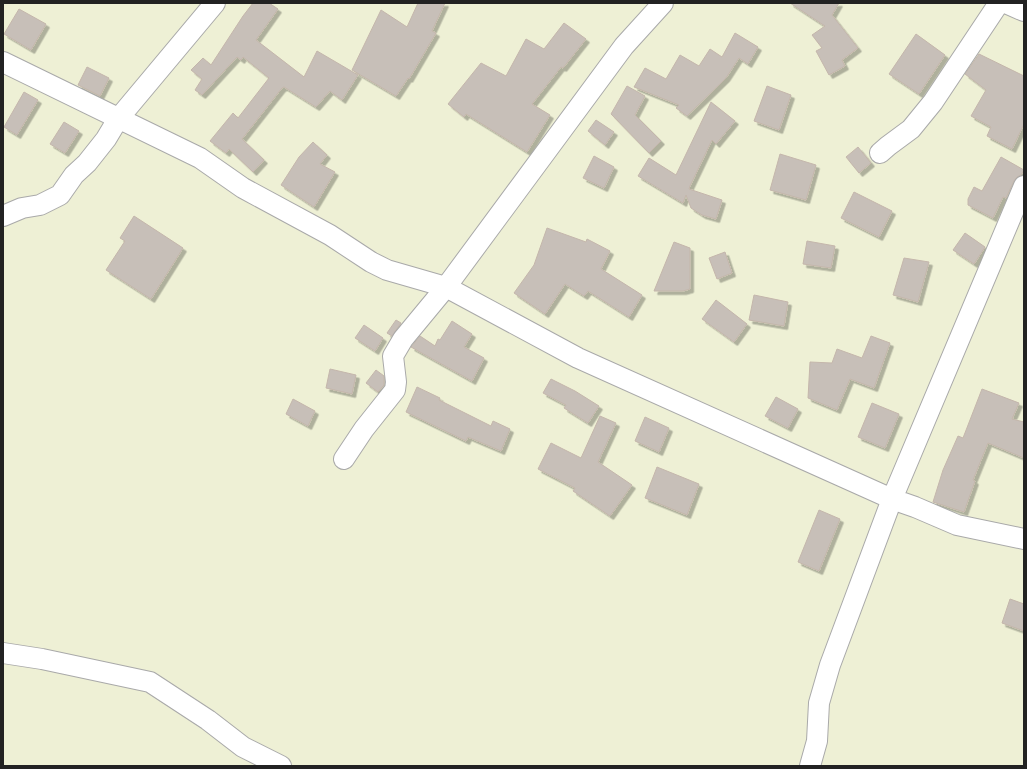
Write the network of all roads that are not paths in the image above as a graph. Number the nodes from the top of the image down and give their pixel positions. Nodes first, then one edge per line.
1 (215, 3) edge
2 (663, 3) edge
3 (999, 3) edge
4 (1008, 3) edge
5 (1024, 10) edge
6 (3, 62) edge
7 (118, 118) junction
8 (880, 153) dead end
9 (1024, 186) edge
10 (3, 216) edge
11 (446, 287) junction
12 (344, 459) dead end
13 (892, 499) junction
14 (1024, 538) edge
15 (3, 653) edge
16 (281, 766) edge
17 (810, 766) edge

1 - 7 street
2 - 11 street
3 - 8 street
4 - 5 street
6 - 7 street
7 - 10 street
7 - 11 street
9 - 13 street
11 - 12 street
11 - 13 street
13 - 14 street
13 - 17 street
15 - 16 street

